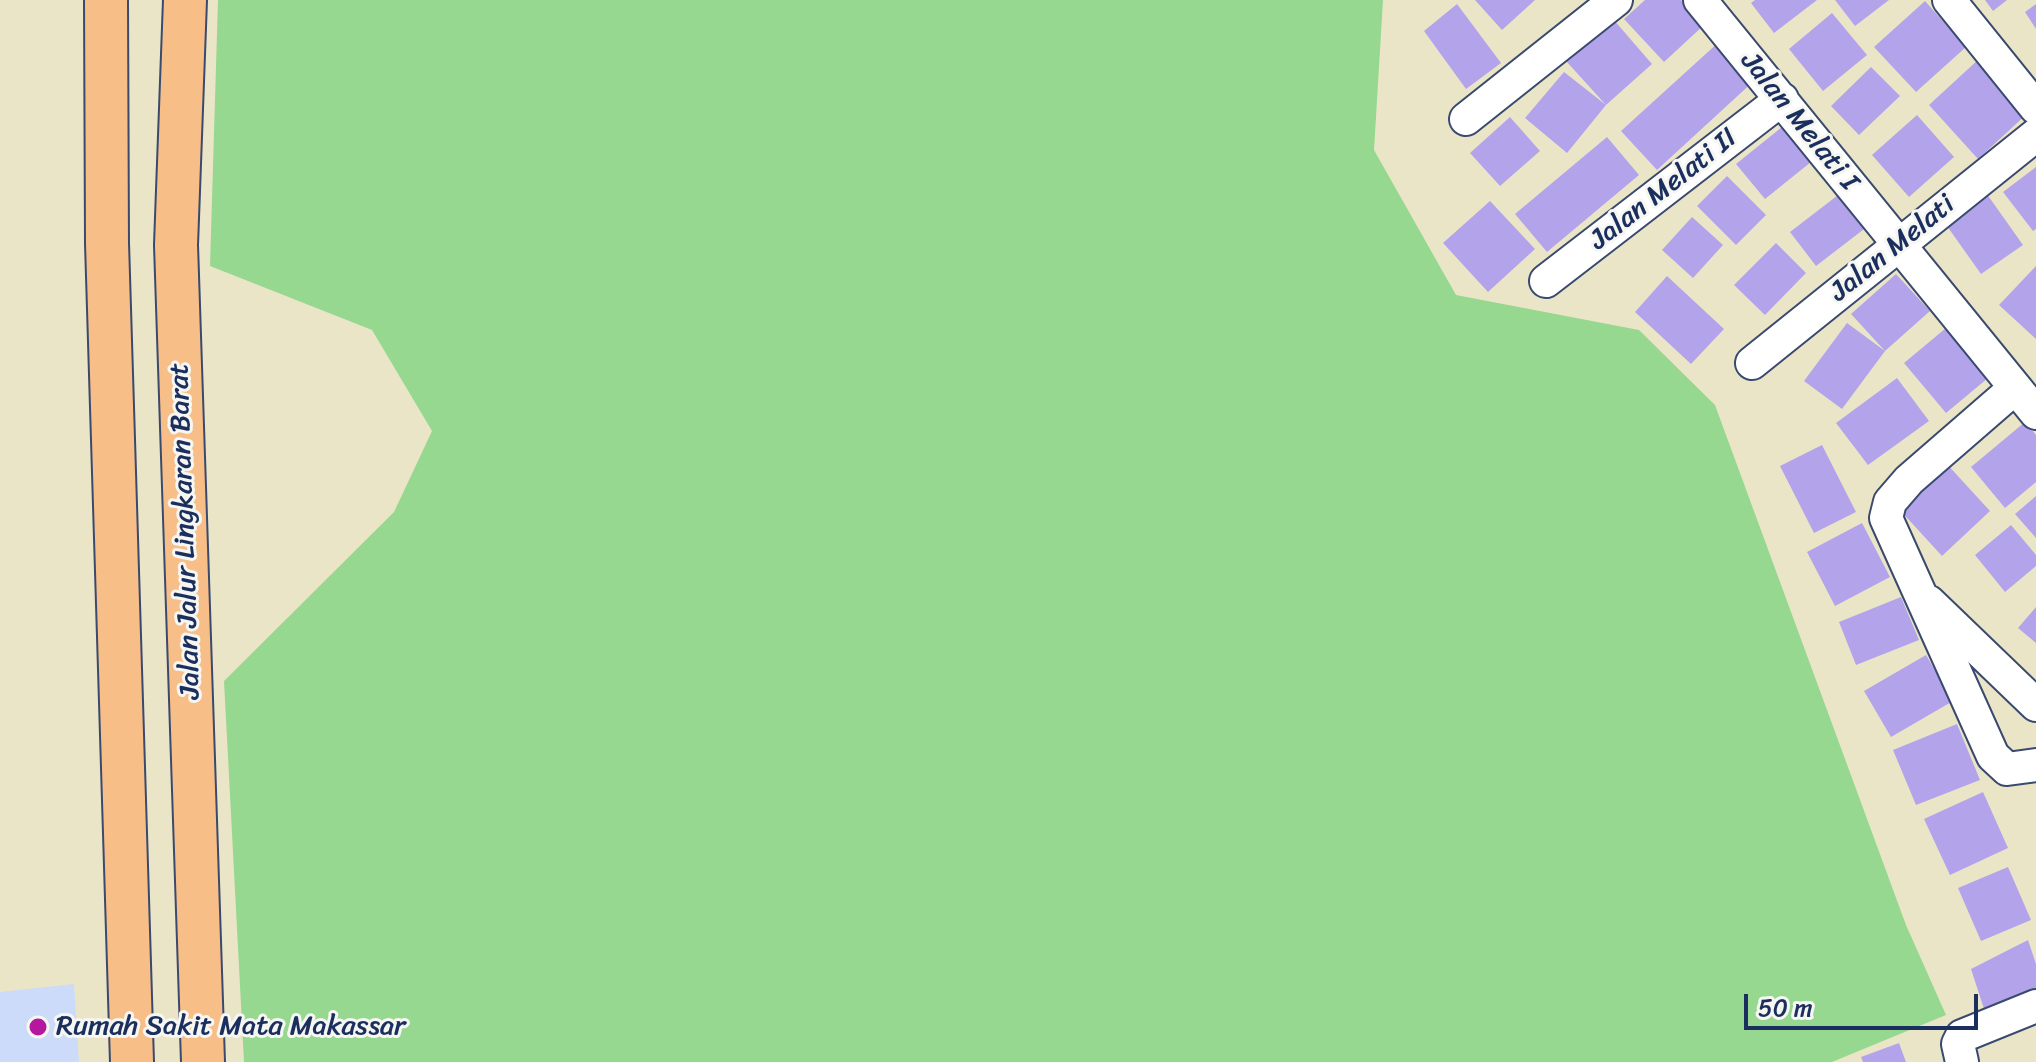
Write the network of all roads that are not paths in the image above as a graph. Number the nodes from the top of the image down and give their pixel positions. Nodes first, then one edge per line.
1 (106, 0) edge
2 (185, 0) edge
3 (1616, 0) edge
4 (1700, 0) edge
5 (1949, 0) edge
6 (1782, 99) junction
7 (2036, 108) edge
8 (1466, 119) dead end
9 (2036, 135) edge
10 (107, 243) junction
11 (176, 245) junction
12 (1897, 245) junction
13 (1546, 281) dead end
14 (1752, 363) dead end
15 (2015, 388) junction
16 (2036, 413) edge
17 (1916, 590) junction
18 (2036, 705) edge
19 (2036, 765) edge
20 (2036, 1006) edge
21 (132, 1062) edge
22 (203, 1062) edge
23 (1962, 1062) edge

1 - 10 main road
2 - 11 main road, Jalan Jalur Lingkaran Barat
3 - 8 street
4 - 6 street, Jalan Melati I
5 - 7 street
6 - 12 street, Jalan Melati I
6 - 13 street, Jalan Melati II
9 - 12 street, Jalan Melati
10 - 11 main road
10 - 21 main road
11 - 22 main road, Jalan Jalur Lingkaran Barat
12 - 14 street, Jalan Melati
12 - 15 street, Jalan Melati I
15 - 16 street, Jalan Melati I
15 - 17 street
17 - 18 street
17 - 19 street
20 - 23 street

